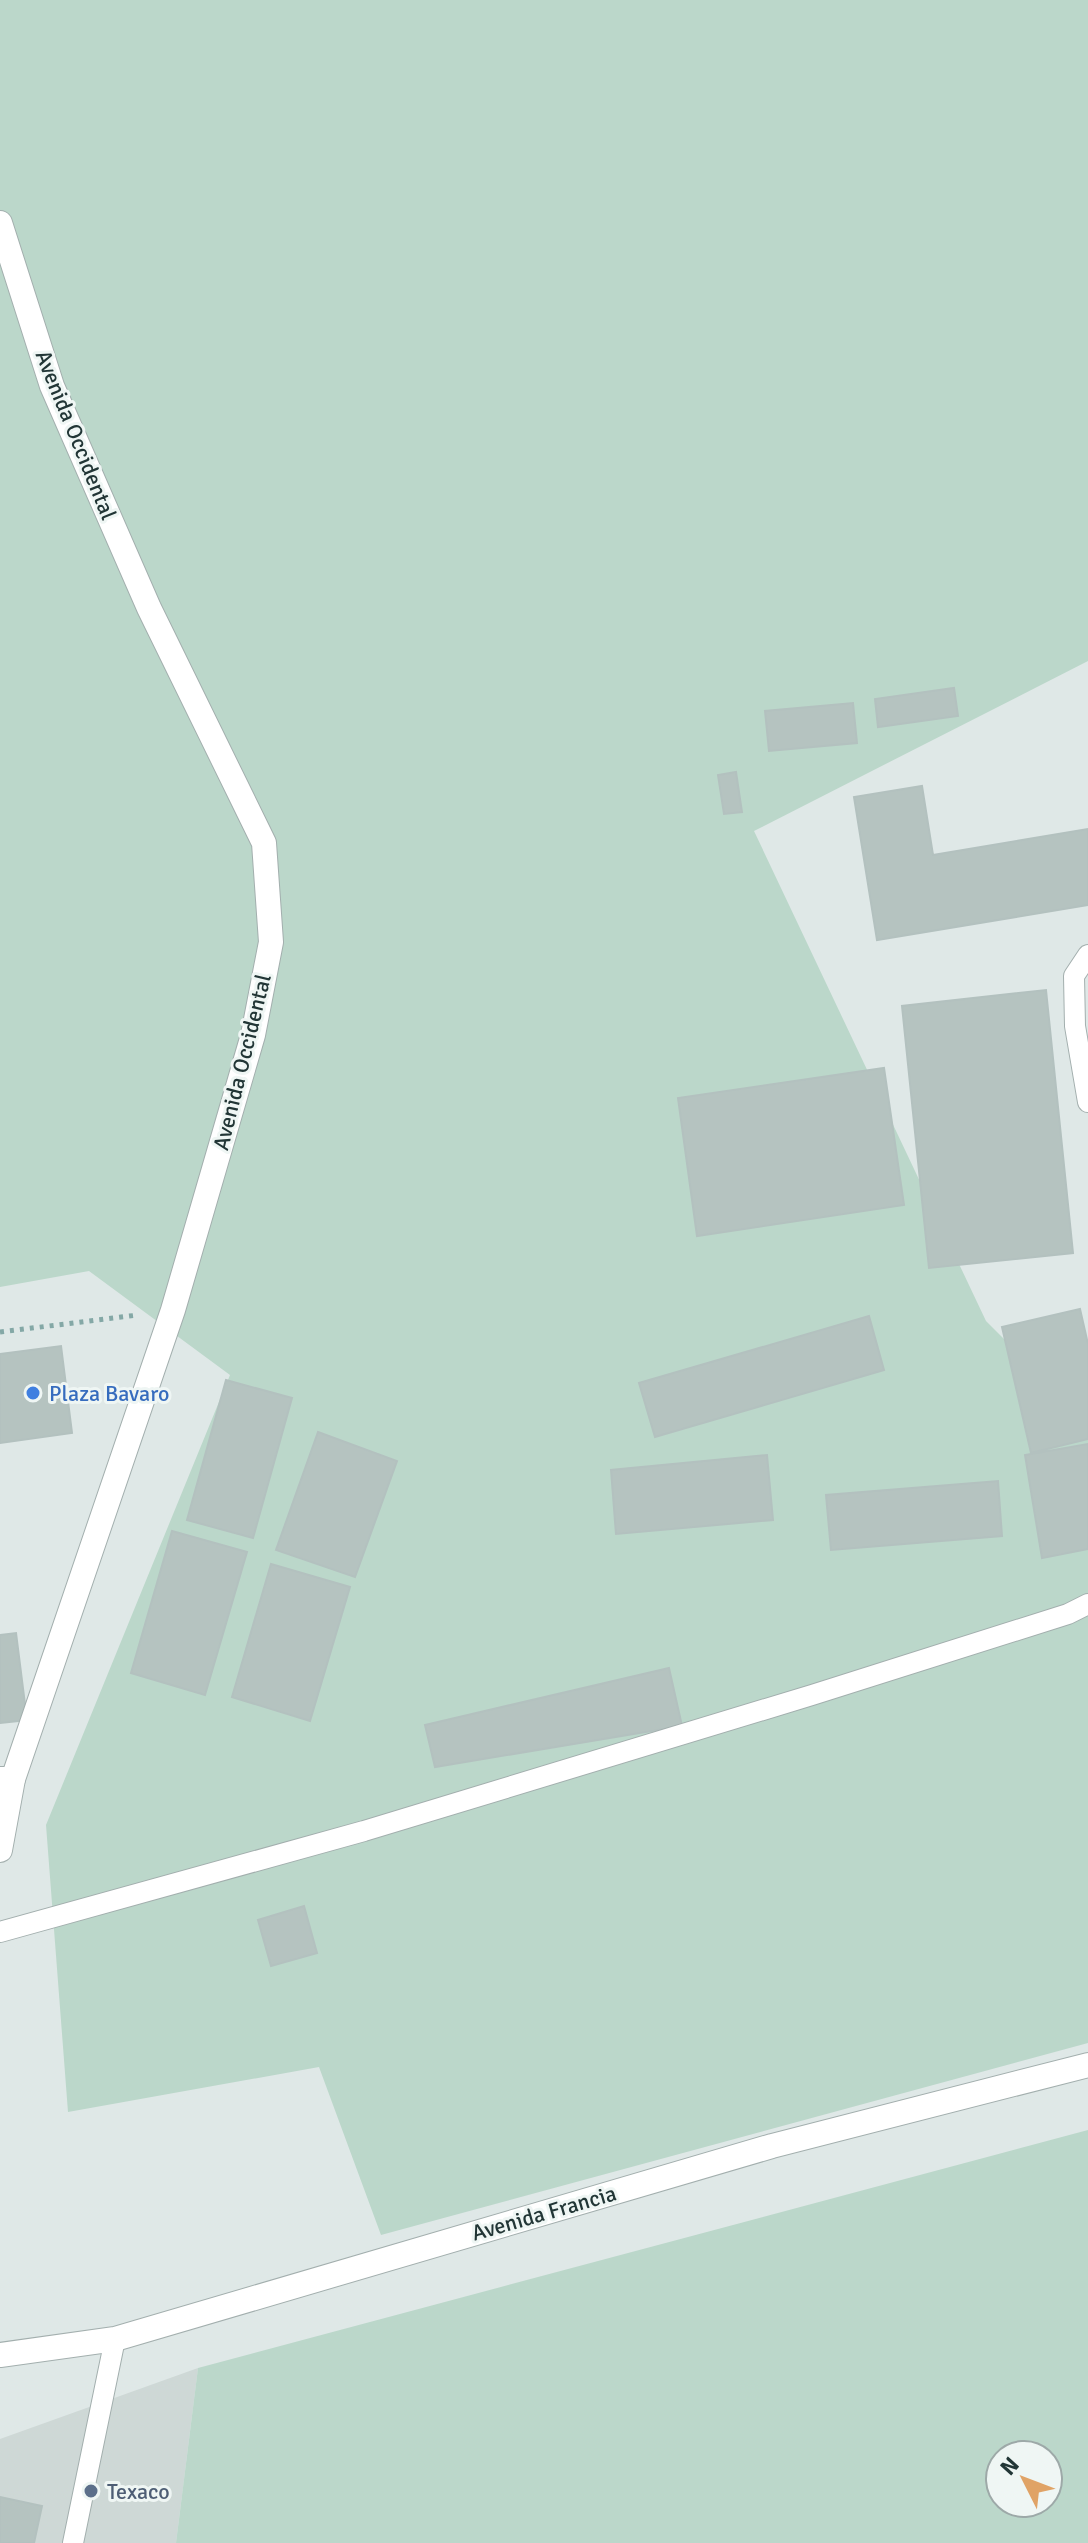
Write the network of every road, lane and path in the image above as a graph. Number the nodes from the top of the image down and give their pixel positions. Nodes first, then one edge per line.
1 (0, 223) edge
2 (1088, 955) edge
3 (1088, 1102) edge
4 (173, 1310) junction
5 (0, 1332) edge
6 (1088, 1604) edge
7 (7, 1779) edge
8 (0, 1850) edge
9 (0, 1932) edge
10 (1088, 2065) edge
11 (115, 2339) junction
12 (0, 2355) edge
13 (73, 2543) edge

1 - 4 street, Avenida Occidental
2 - 3 lane
4 - 5 path
4 - 7 street, Avenida Occidental
6 - 9 lane
7 - 8 street, Avenida Occidental
10 - 11 street, Avenida Francia
11 - 12 street, Avenida Francia
11 - 13 lane

